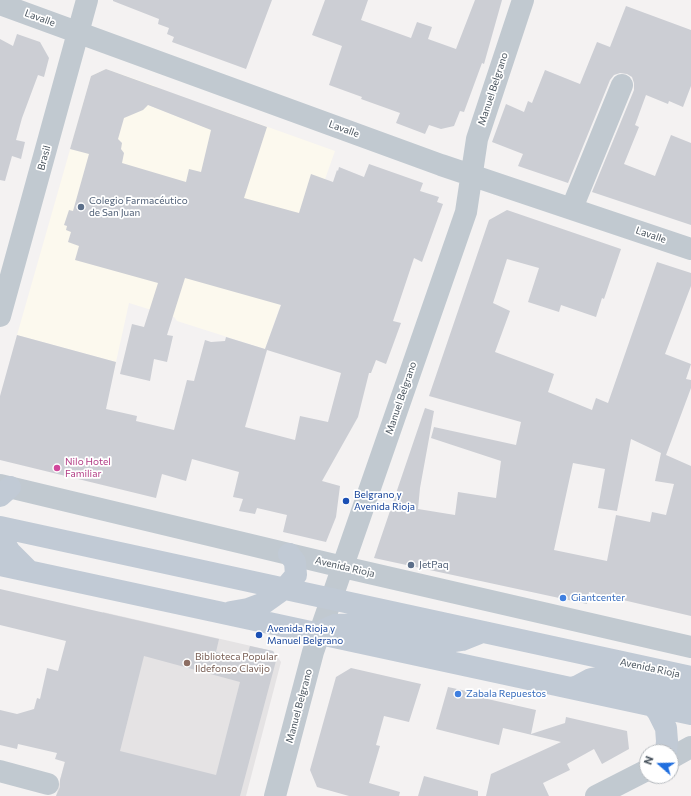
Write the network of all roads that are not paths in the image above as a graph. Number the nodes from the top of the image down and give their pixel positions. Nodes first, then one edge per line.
1 (87, 0) edge
2 (523, 0) edge
3 (0, 4) edge
4 (78, 33) junction
5 (622, 85) dead end
6 (472, 175) junction
7 (572, 208) junction
8 (691, 249) edge
9 (0, 316) edge
10 (3, 489) edge
11 (0, 527) edge
12 (0, 536) edge
13 (289, 554) junction
14 (0, 565) edge
15 (343, 566) junction
16 (28, 571) junction
17 (290, 582) junction
18 (332, 599) junction
19 (220, 612) junction
20 (482, 632) junction
21 (319, 634) junction
22 (691, 646) edge
23 (691, 677) edge
24 (572, 688) junction
25 (691, 694) edge
26 (653, 706) junction
27 (691, 714) edge
28 (667, 744) edge
29 (691, 747) edge
30 (679, 754) edge
31 (0, 771) edge
32 (639, 774) edge
33 (48, 784) dead end
34 (275, 796) edge
35 (596, 796) edge

1 - 4 street, Brasil
2 - 6 street, Manuel Belgrano
3 - 4 street, Lavalle
4 - 6 street, Lavalle
4 - 9 street, Brasil
5 - 7 street
6 - 7 street, Lavalle
6 - 15 street, Manuel Belgrano
7 - 8 street, Lavalle
10 - 13 street, Avenida Rioja
11 - 17 main road, Avenida Rioja
12 - 16 main road
13 - 15 street, Avenida Rioja
13 - 17 main road
14 - 16 main road
15 - 18 street, Manuel Belgrano
15 - 22 street, Avenida Rioja
16 - 19 main road
17 - 18 main road, Avenida Rioja
17 - 19 main road
18 - 20 main road, Avenida Rioja
18 - 21 street, Manuel Belgrano
19 - 21 main road
20 - 21 main road
20 - 23 main road, Avenida Rioja
21 - 24 main road
21 - 34 street, Manuel Belgrano
24 - 25 main road
24 - 26 main road
26 - 27 main road
26 - 28 main road
29 - 30 street
31 - 33 street
32 - 35 street

